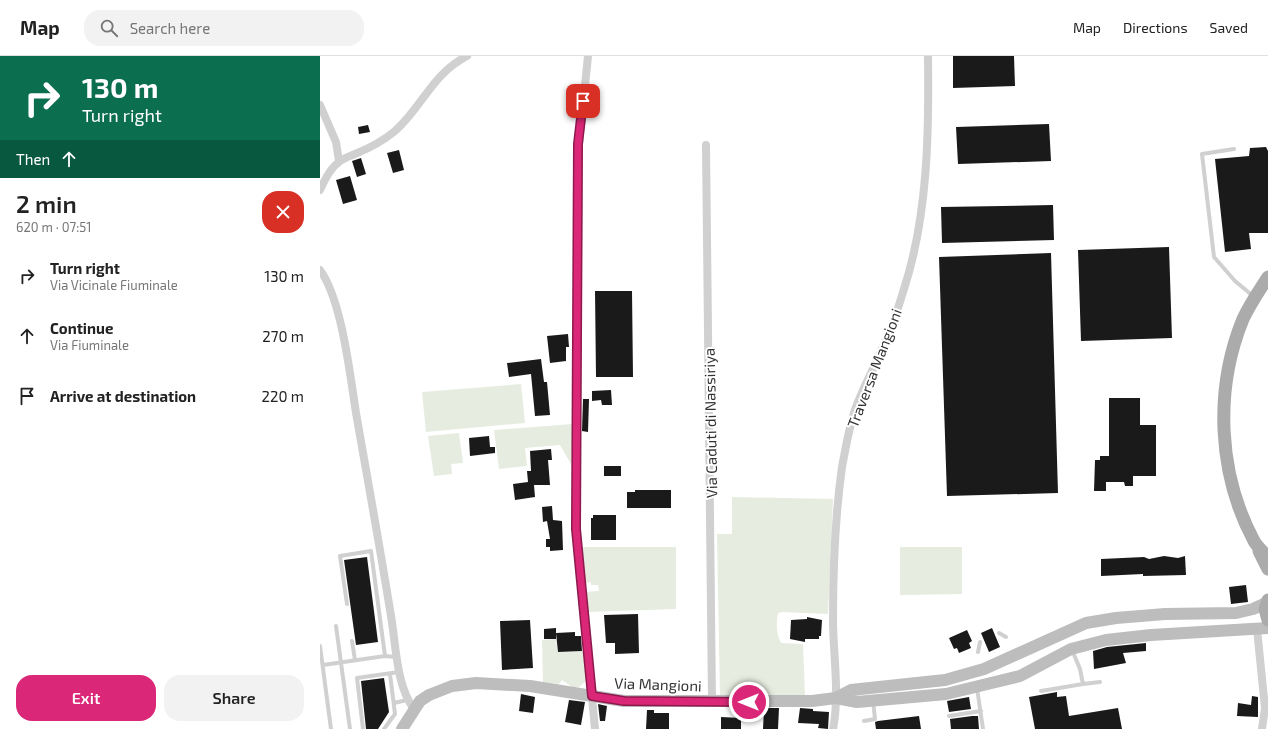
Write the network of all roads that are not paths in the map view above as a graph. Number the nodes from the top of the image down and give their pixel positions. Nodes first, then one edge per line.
1 (467, 56) edge
2 (588, 56) edge
3 (928, 56) edge
4 (320, 105) edge
5 (706, 145) dead end
6 (1234, 150) dead end
7 (339, 162) junction
8 (320, 190) edge
9 (320, 270) edge
10 (1268, 277) edge
11 (1254, 298) junction
12 (1258, 547) junction
13 (1268, 558) edge
14 (1268, 569) edge
15 (1267, 601) edge
16 (347, 604) dead end
17 (1178, 614) junction
18 (1155, 615) junction
19 (1268, 620) edge
20 (336, 626) dead end
21 (1262, 629) edge
22 (1067, 632) junction
23 (999, 633) dead end
24 (1176, 634) junction
25 (1156, 635) junction
26 (1006, 638) dead end
27 (352, 641) dead end
28 (980, 642) dead end
29 (320, 649) edge
30 (1072, 649) junction
31 (1025, 651) junction
32 (978, 652) dead end
33 (385, 656) junction
34 (398, 657) junction
35 (355, 660) junction
36 (341, 662) junction
37 (323, 665) junction
38 (985, 668) junction
39 (1035, 668) junction
40 (400, 672) junction
41 (390, 674) junction
42 (922, 682) junction
43 (1100, 682) dead end
44 (1083, 684) junction
45 (985, 685) junction
46 (874, 686) junction
47 (1041, 691) dead end
48 (592, 696) junction
49 (923, 697) junction
50 (836, 698) junction
51 (875, 701) junction
52 (712, 702) junction
53 (394, 703) junction
54 (411, 704) junction
55 (981, 711) junction
56 (949, 716) dead end
57 (864, 721) dead end
58 (331, 729) edge
59 (350, 729) edge
60 (363, 729) edge
61 (384, 729) edge
62 (402, 729) edge
63 (595, 729) edge
64 (833, 729) edge
65 (983, 729) edge
66 (1262, 729) edge

1 - 7 street
2 - 48 street
3 - 50 street, Traversa Mangioni
4 - 7 street
5 - 52 street, Via Caduti di Nassiriya
6 - 11 lane
7 - 8 street
9 - 34 street
10 - 11 main road
11 - 12 main road
12 - 13 main road
12 - 14 main road
15 - 17 street, Via Mangioni
15 - 19 main road
16 - 33 lane
17 - 18 street, Via Mangioni
17 - 24 street
18 - 22 street, Via Mangioni
18 - 25 street
20 - 36 lane
21 - 24 street, Via Mangioni
21 - 66 street
22 - 30 street
22 - 31 street, Via Mangioni
23 - 26 lane
24 - 25 street, Via Mangioni
25 - 30 street, Via Mangioni
27 - 35 lane
28 - 32 lane
29 - 37 lane
30 - 39 street, Via Mangioni
30 - 44 lane
31 - 38 street, Via Mangioni
31 - 39 street
33 - 34 lane
33 - 35 lane
34 - 40 street
35 - 36 lane
36 - 37 lane
36 - 59 lane
37 - 58 lane
38 - 42 street, Via Mangioni
38 - 45 street
39 - 45 street, Via Mangioni
40 - 41 lane
40 - 54 street
41 - 53 lane
41 - 60 lane
42 - 46 street, Via Mangioni
42 - 49 street
43 - 44 lane
44 - 47 lane
45 - 49 street, Via Mangioni
45 - 55 lane
46 - 50 street, Via Mangioni
46 - 51 street
48 - 52 street, Via Mangioni
48 - 54 street, Via Mangioni
48 - 63 street
49 - 51 street, Via Mangioni
50 - 51 street, Via Mangioni
50 - 52 street, Via Mangioni
50 - 64 street, Traversa Mangioni
51 - 57 lane
53 - 54 lane
53 - 61 lane
54 - 62 street, Via Mangioni
55 - 56 lane
55 - 65 lane

